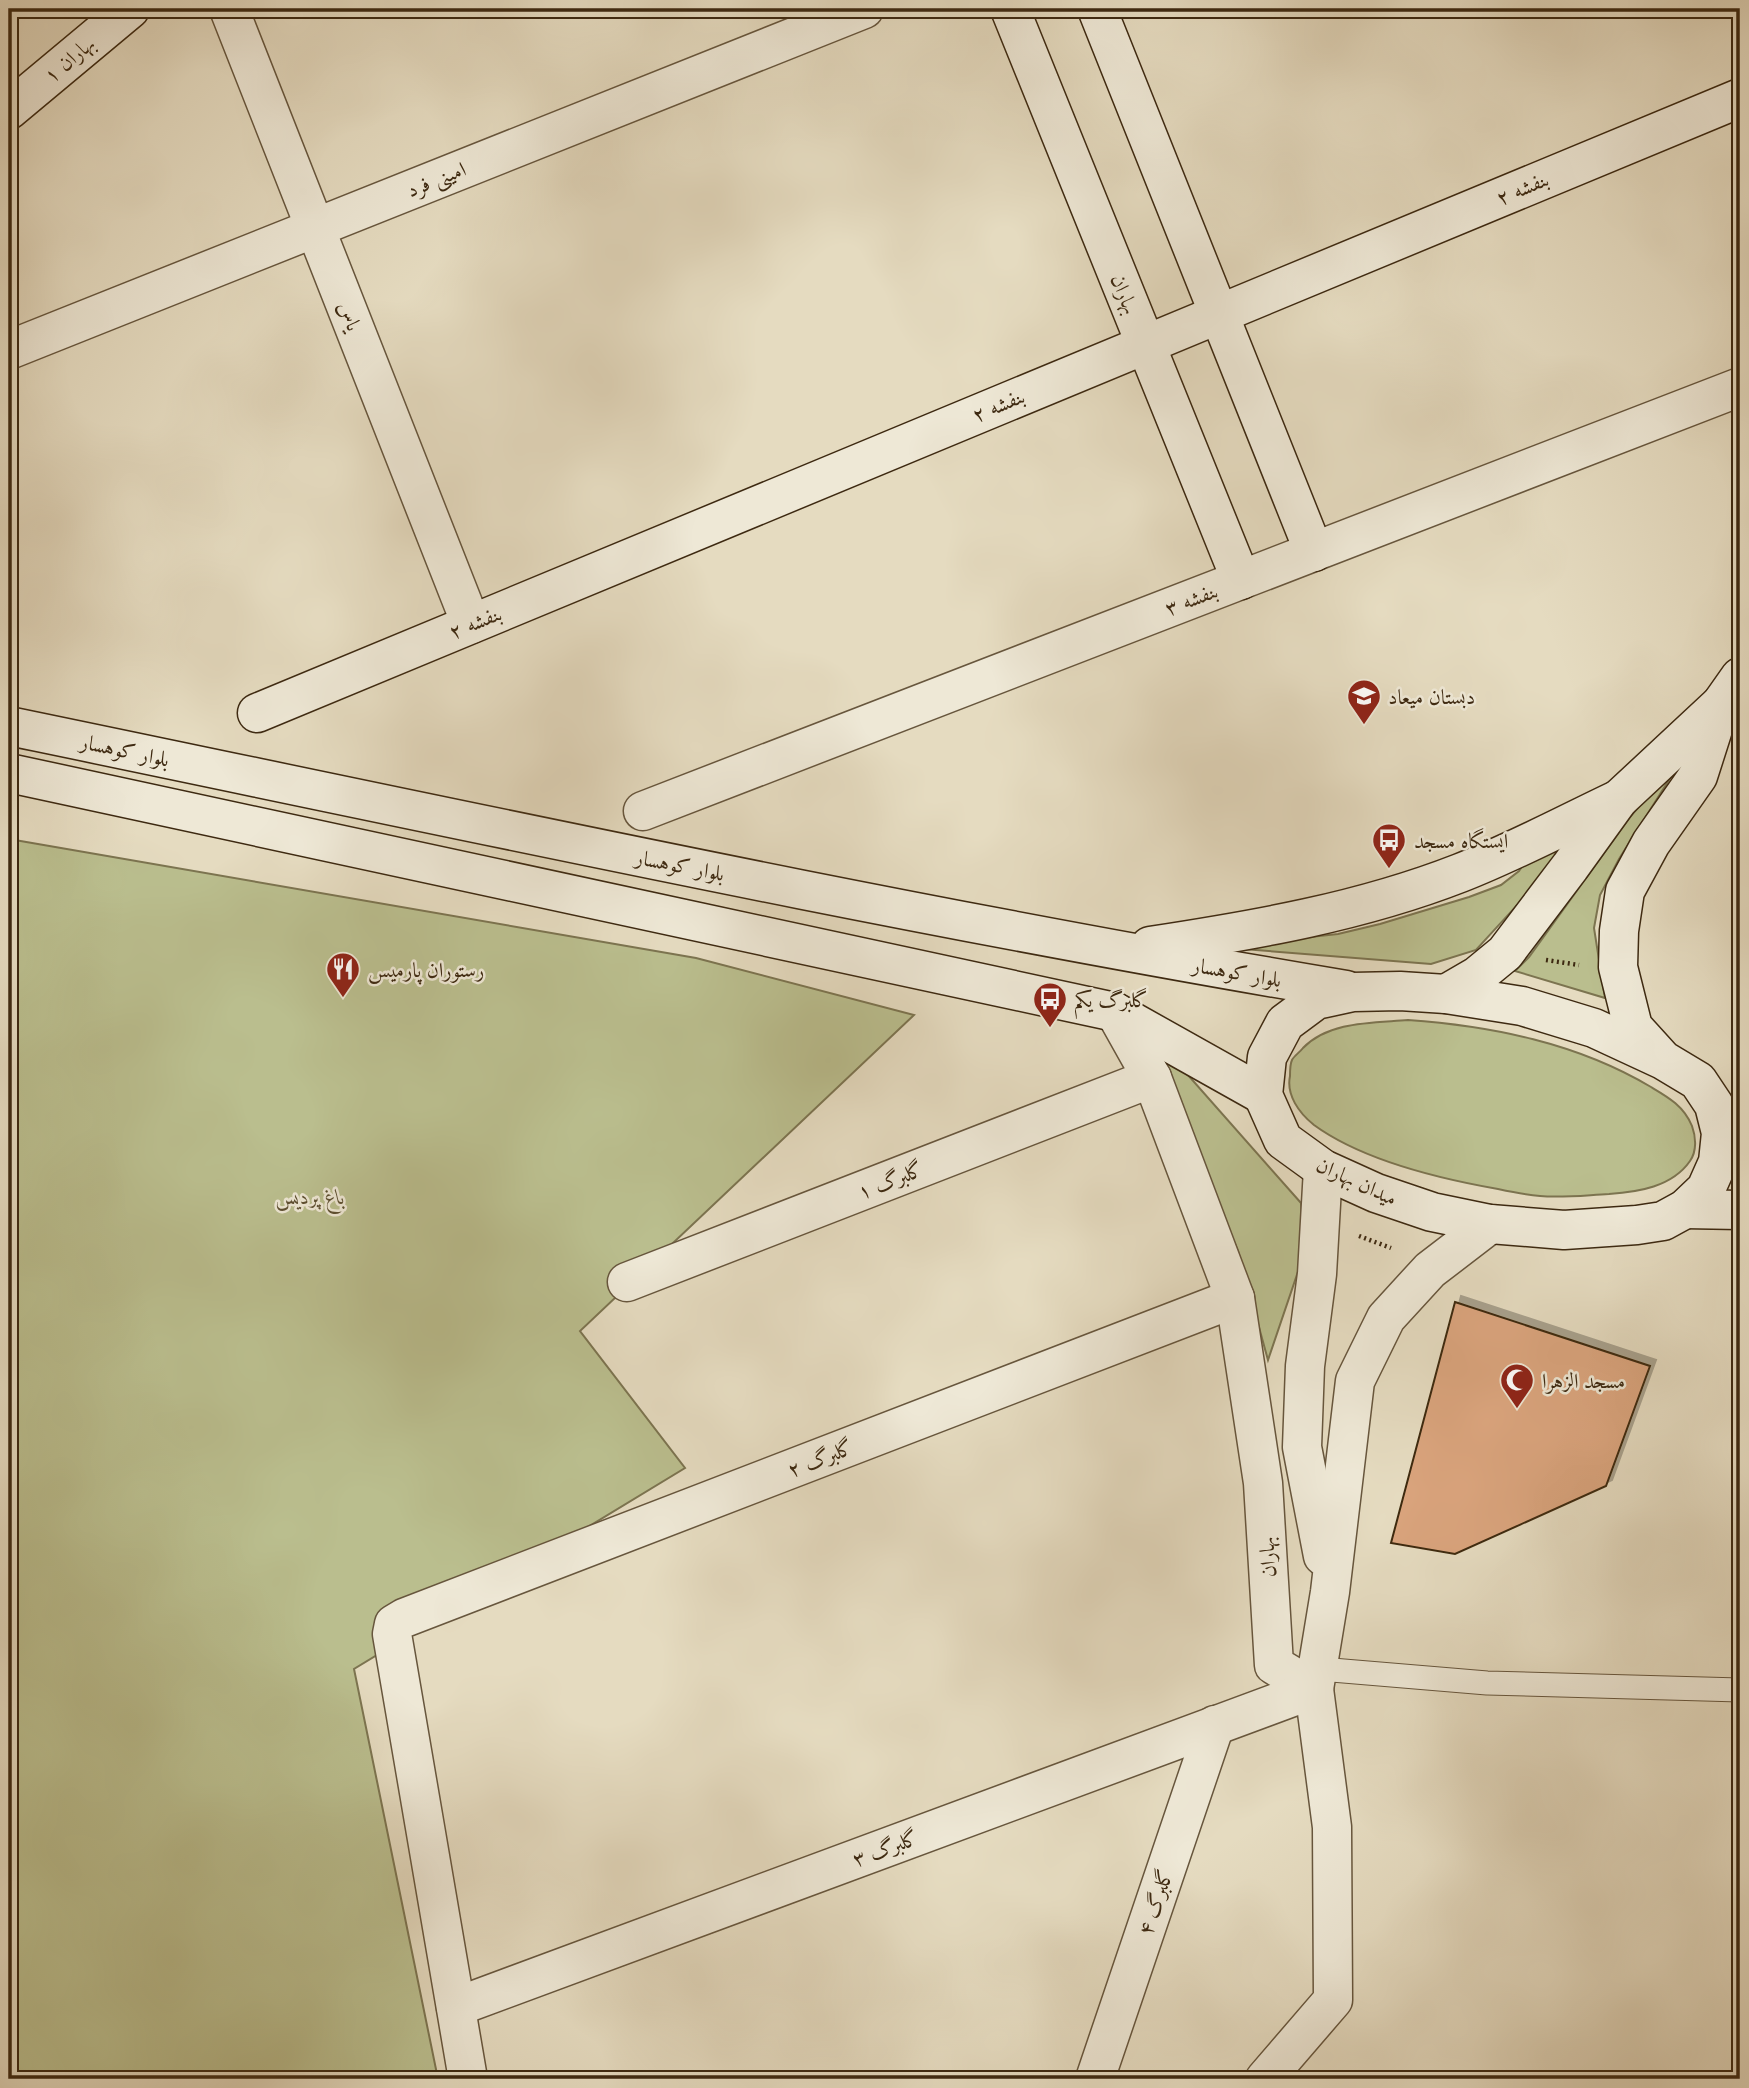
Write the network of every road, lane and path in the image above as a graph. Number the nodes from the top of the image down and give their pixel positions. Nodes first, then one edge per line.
1 (130, 9) edge
2 (229, 9) edge
3 (864, 9) edge
4 (1010, 9) edge
5 (1097, 9) edge
6 (1740, 98) edge
7 (9, 110) edge
8 (315, 227) junction
9 (1219, 314) junction
10 (1146, 345) junction
11 (9, 350) edge
12 (1740, 387) edge
13 (1314, 552) junction
14 (1241, 580) junction
15 (471, 624) junction
16 (1731, 690) edge
17 (257, 713) dead end
18 (9, 726) edge
19 (9, 773) edge
20 (1619, 799) junction
21 (643, 811) dead end
22 (1117, 952) junction
23 (1541, 959) dead end
24 (1589, 967) dead end
25 (1353, 992) junction
26 (1446, 993) junction
27 (1115, 1012) junction
28 (1663, 1060) junction
29 (1152, 1078) junction
30 (1698, 1081) junction
31 (1263, 1095) junction
32 (1740, 1096) edge
33 (1323, 1168) junction
34 (1685, 1209) junction
35 (1740, 1210) edge
36 (1490, 1224) junction
37 (1357, 1236) dead end
38 (1391, 1248) dead end
39 (627, 1282) dead end
40 (1235, 1298) junction
41 (1330, 1592) junction
42 (1274, 1665) junction
43 (1314, 1689) junction
44 (1740, 1690) edge
45 (1215, 1725) junction
46 (456, 2007) junction
47 (468, 2079) edge
48 (1095, 2079) edge
49 (1265, 2079) edge

1 - 7 street, بهاران ۱
2 - 8 street, یاس
3 - 8 street, امینی فرد
4 - 10 street, بهاران
5 - 9 street
6 - 9 street, بنفشه ۲
8 - 11 street, امینی فرد
8 - 15 street, یاس
9 - 10 street, بنفشه ۲
9 - 13 street
10 - 14 street, بهاران
10 - 15 street, بنفشه ۲
12 - 13 street, بنفشه ۳
13 - 14 street, بنفشه ۳
14 - 21 street, بنفشه ۳
15 - 17 street, بنفشه ۲
16 - 20 street
16 - 28 street
18 - 22 street, بلوار کوهسار
19 - 27 street
20 - 22 street
20 - 26 street
22 - 25 street, بلوار کوهسار
23 - 24 path
25 - 26 street, میدان بهاران
25 - 31 street, میدان بهاران
26 - 28 street, میدان بهاران
27 - 29 street, بهاران
27 - 31 street
28 - 30 street, میدان بهاران
29 - 39 street, گلبرگ ۱
29 - 40 street, بهاران
30 - 32 street
30 - 34 street, میدان بهاران
31 - 33 street, میدان بهاران
33 - 36 street, میدان بهاران
33 - 41 street
34 - 35 street
34 - 36 street, میدان بهاران
36 - 41 street
37 - 38 path
40 - 42 street, بهاران
40 - 46 street, گلبرگ ۲
41 - 43 street
42 - 43 street
42 - 44 lane
43 - 45 street, گلبرگ ۳
43 - 49 street
45 - 46 street, گلبرگ ۳
45 - 48 street, گلبرگ ۴
46 - 47 street

